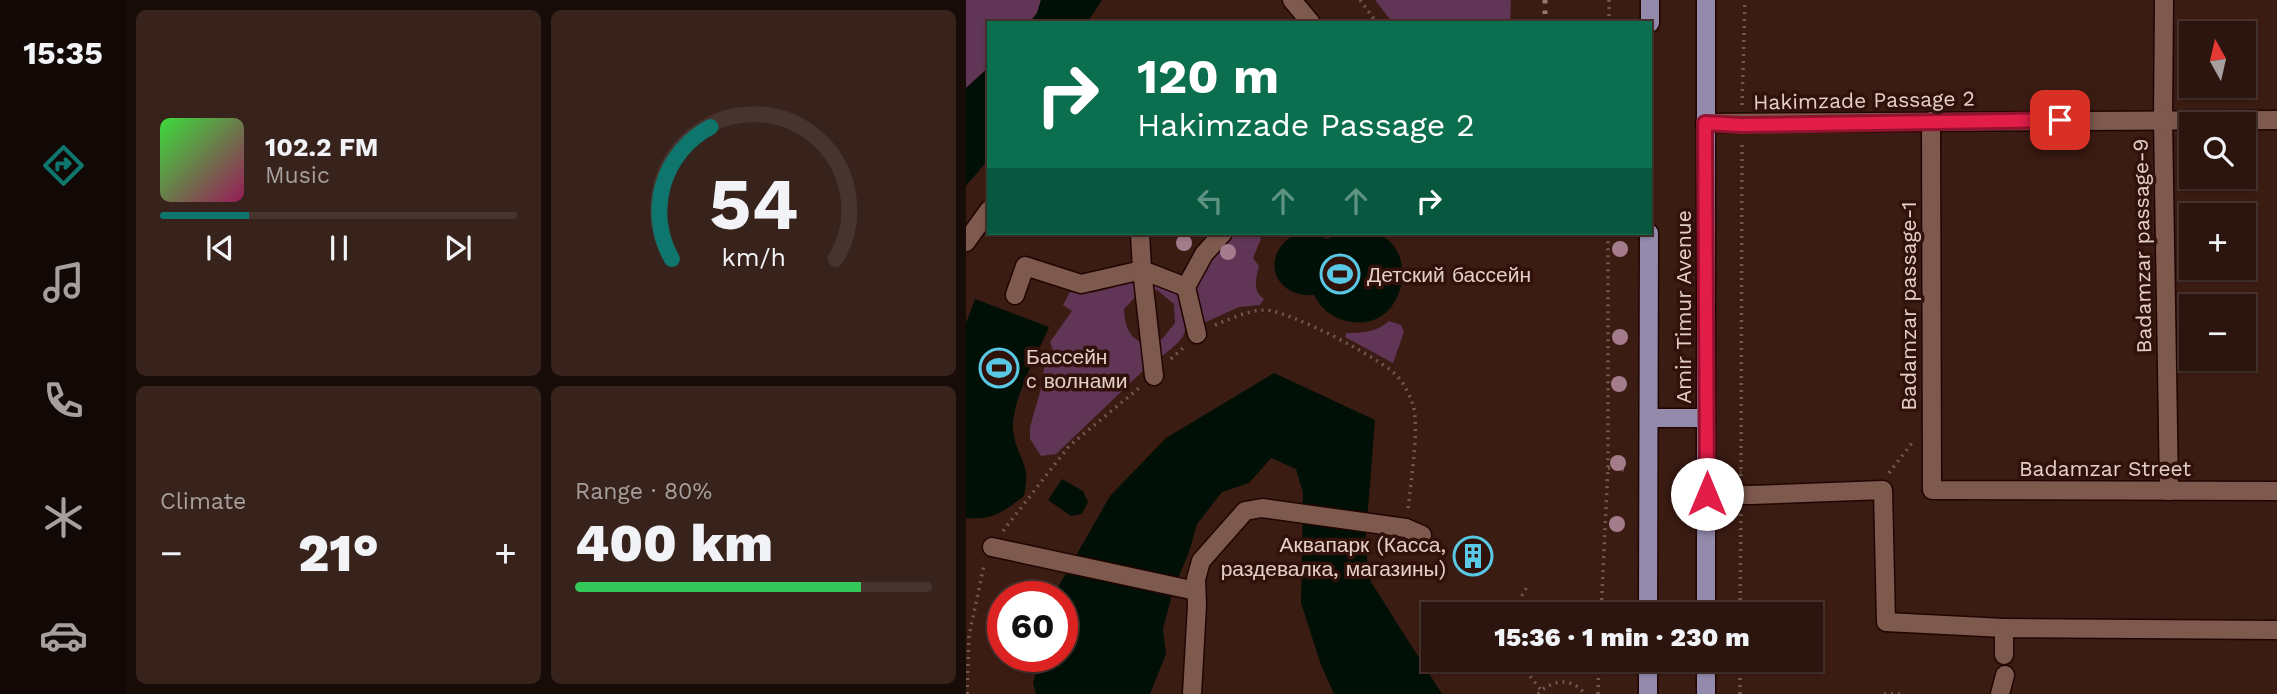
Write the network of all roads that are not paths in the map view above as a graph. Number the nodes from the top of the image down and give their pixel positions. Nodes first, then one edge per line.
1 (1292, 0) edge
2 (1650, 0) edge
3 (1706, 0) edge
4 (2164, 0) edge
5 (1309, 21) edge
6 (1650, 21) edge
7 (2163, 120) junction
8 (2277, 120) edge
9 (1931, 121) junction
10 (1705, 123) junction
11 (987, 213) edge
12 (1140, 235) edge
13 (1221, 235) edge
14 (1649, 235) edge
15 (966, 242) edge
16 (1142, 270) junction
17 (1186, 287) junction
18 (1015, 295) dead end
19 (1197, 334) road end
20 (1154, 376) road end
21 (1649, 418) junction
22 (1706, 418) junction
23 (1933, 491) joint
24 (2169, 491) junction
25 (2277, 491) edge
26 (1707, 494) junction
27 (1414, 532) road end
28 (992, 547) road end
29 (1196, 591) junction
30 (1648, 602) edge
31 (1706, 602) edge
32 (2004, 628) junction
33 (2277, 630) edge
34 (2004, 655) dead end
35 (1648, 672) edge
36 (1706, 672) edge
37 (2005, 675) dead end
38 (1192, 694) edge
39 (1648, 694) edge
40 (1706, 694) edge
41 (2000, 694) edge

1 - 5 street
2 - 6 main road
3 - 10 main road, Amir Timur Avenue
4 - 7 street, Badamzar passage-9
7 - 8 street, Hakimzade Passage 2
7 - 9 street, Hakimzade Passage 2
7 - 24 street, Badamzar passage-9
9 - 10 street, Hakimzade Passage 2
9 - 23 street, Badamzar passage-1
10 - 22 main road, Amir Timur Avenue
11 - 15 street
12 - 16 street
13 - 17 street
14 - 21 main road, Amir Timur Avenue
16 - 17 street
16 - 18 street
16 - 20 street
17 - 19 street
21 - 22 main road
21 - 30 main road, Amir Timur Avenue
22 - 26 main road, Amir Timur Avenue
23 - 24 street, Badamzar Street
24 - 25 street, Badamzar Street
26 - 31 main road, Amir Timur Avenue
26 - 32 street
27 - 29 street
28 - 29 street
29 - 38 street
32 - 33 street
32 - 34 street
35 - 39 main road
36 - 40 main road
37 - 41 street

